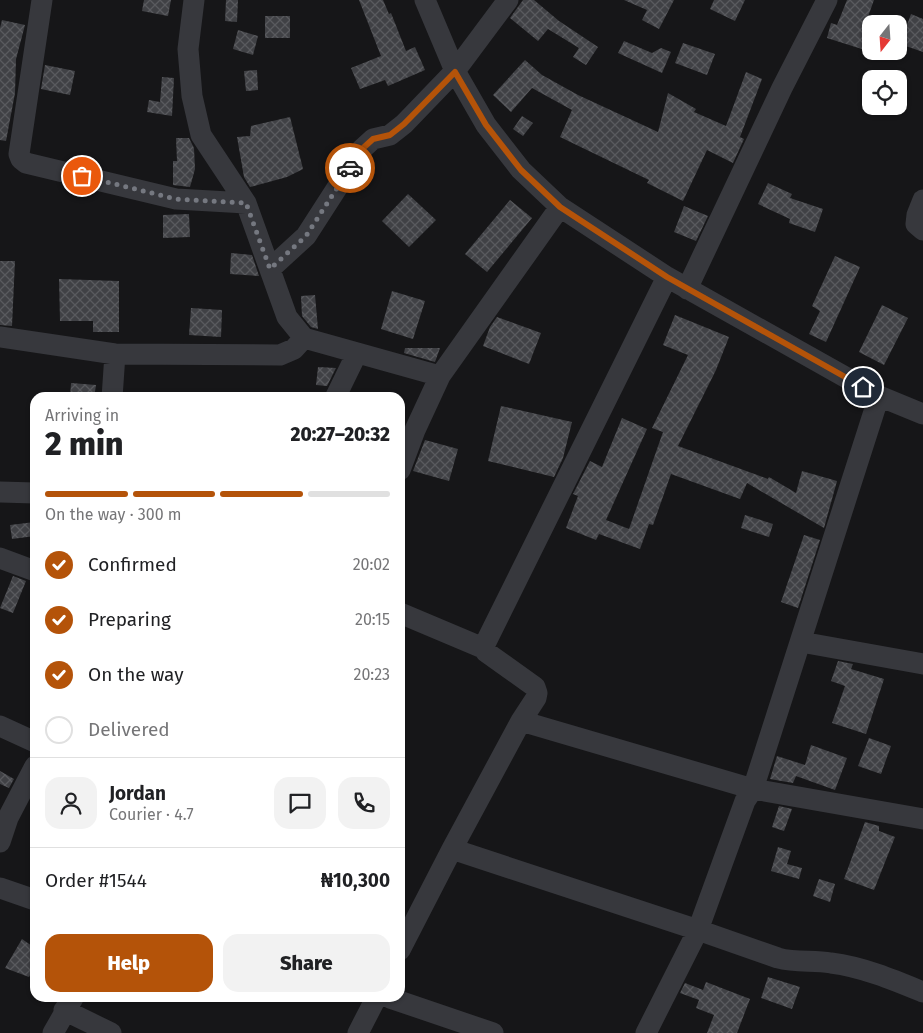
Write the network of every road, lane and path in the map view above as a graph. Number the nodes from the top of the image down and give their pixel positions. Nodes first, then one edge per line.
1 (42, 0) edge
2 (194, 0) edge
3 (425, 0) edge
4 (508, 0) edge
5 (827, 0) edge
6 (455, 72) junction
7 (923, 200) edge
8 (246, 203) junction
9 (560, 207) junction
10 (923, 230) edge
11 (270, 269) junction
12 (667, 277) junction
13 (687, 289) junction
14 (0, 337) edge
15 (304, 338) junction
16 (357, 353) junction
17 (115, 354) junction
18 (440, 376) junction
19 (112, 392) edge
20 (338, 392) edge
21 (879, 396) junction
22 (923, 414) edge
23 (405, 457) edge
24 (0, 492) edge
25 (30, 493) edge
26 (0, 558) edge
27 (30, 569) edge
28 (405, 615) edge
29 (801, 642) junction
30 (483, 648) junction
31 (923, 664) edge
32 (522, 722) junction
33 (0, 726) edge
34 (30, 740) edge
35 (30, 776) edge
36 (753, 789) junction
37 (923, 819) edge
38 (0, 842) edge
39 (452, 849) junction
40 (0, 888) edge
41 (30, 898) edge
42 (698, 930) junction
43 (405, 940) edge
44 (923, 992) edge
45 (374, 1002) edge
46 (402, 1002) edge
47 (69, 1004) edge
48 (53, 1033) edge
49 (111, 1033) edge
50 (358, 1033) edge
51 (493, 1033) edge
52 (646, 1033) edge

1 - 8 street
2 - 8 street
3 - 6 street
4 - 6 street
5 - 13 street
6 - 9 street
6 - 11 street
7 - 10 street
8 - 11 street
9 - 12 street
9 - 18 street
11 - 15 street
12 - 13 street
12 - 30 street
13 - 21 street
14 - 17 street
15 - 16 street
15 - 17 street
16 - 18 street
16 - 20 street
17 - 19 street
18 - 23 street
21 - 22 street
21 - 29 street
24 - 25 street
26 - 27 street
28 - 30 street
29 - 31 street
29 - 36 street
30 - 32 street
32 - 36 street
32 - 39 street
33 - 34 street
35 - 38 street
36 - 37 street
36 - 42 street
39 - 42 street
39 - 43 street
40 - 41 street
42 - 44 street
42 - 52 street
45 - 50 street
46 - 51 street
47 - 48 street
47 - 49 street

